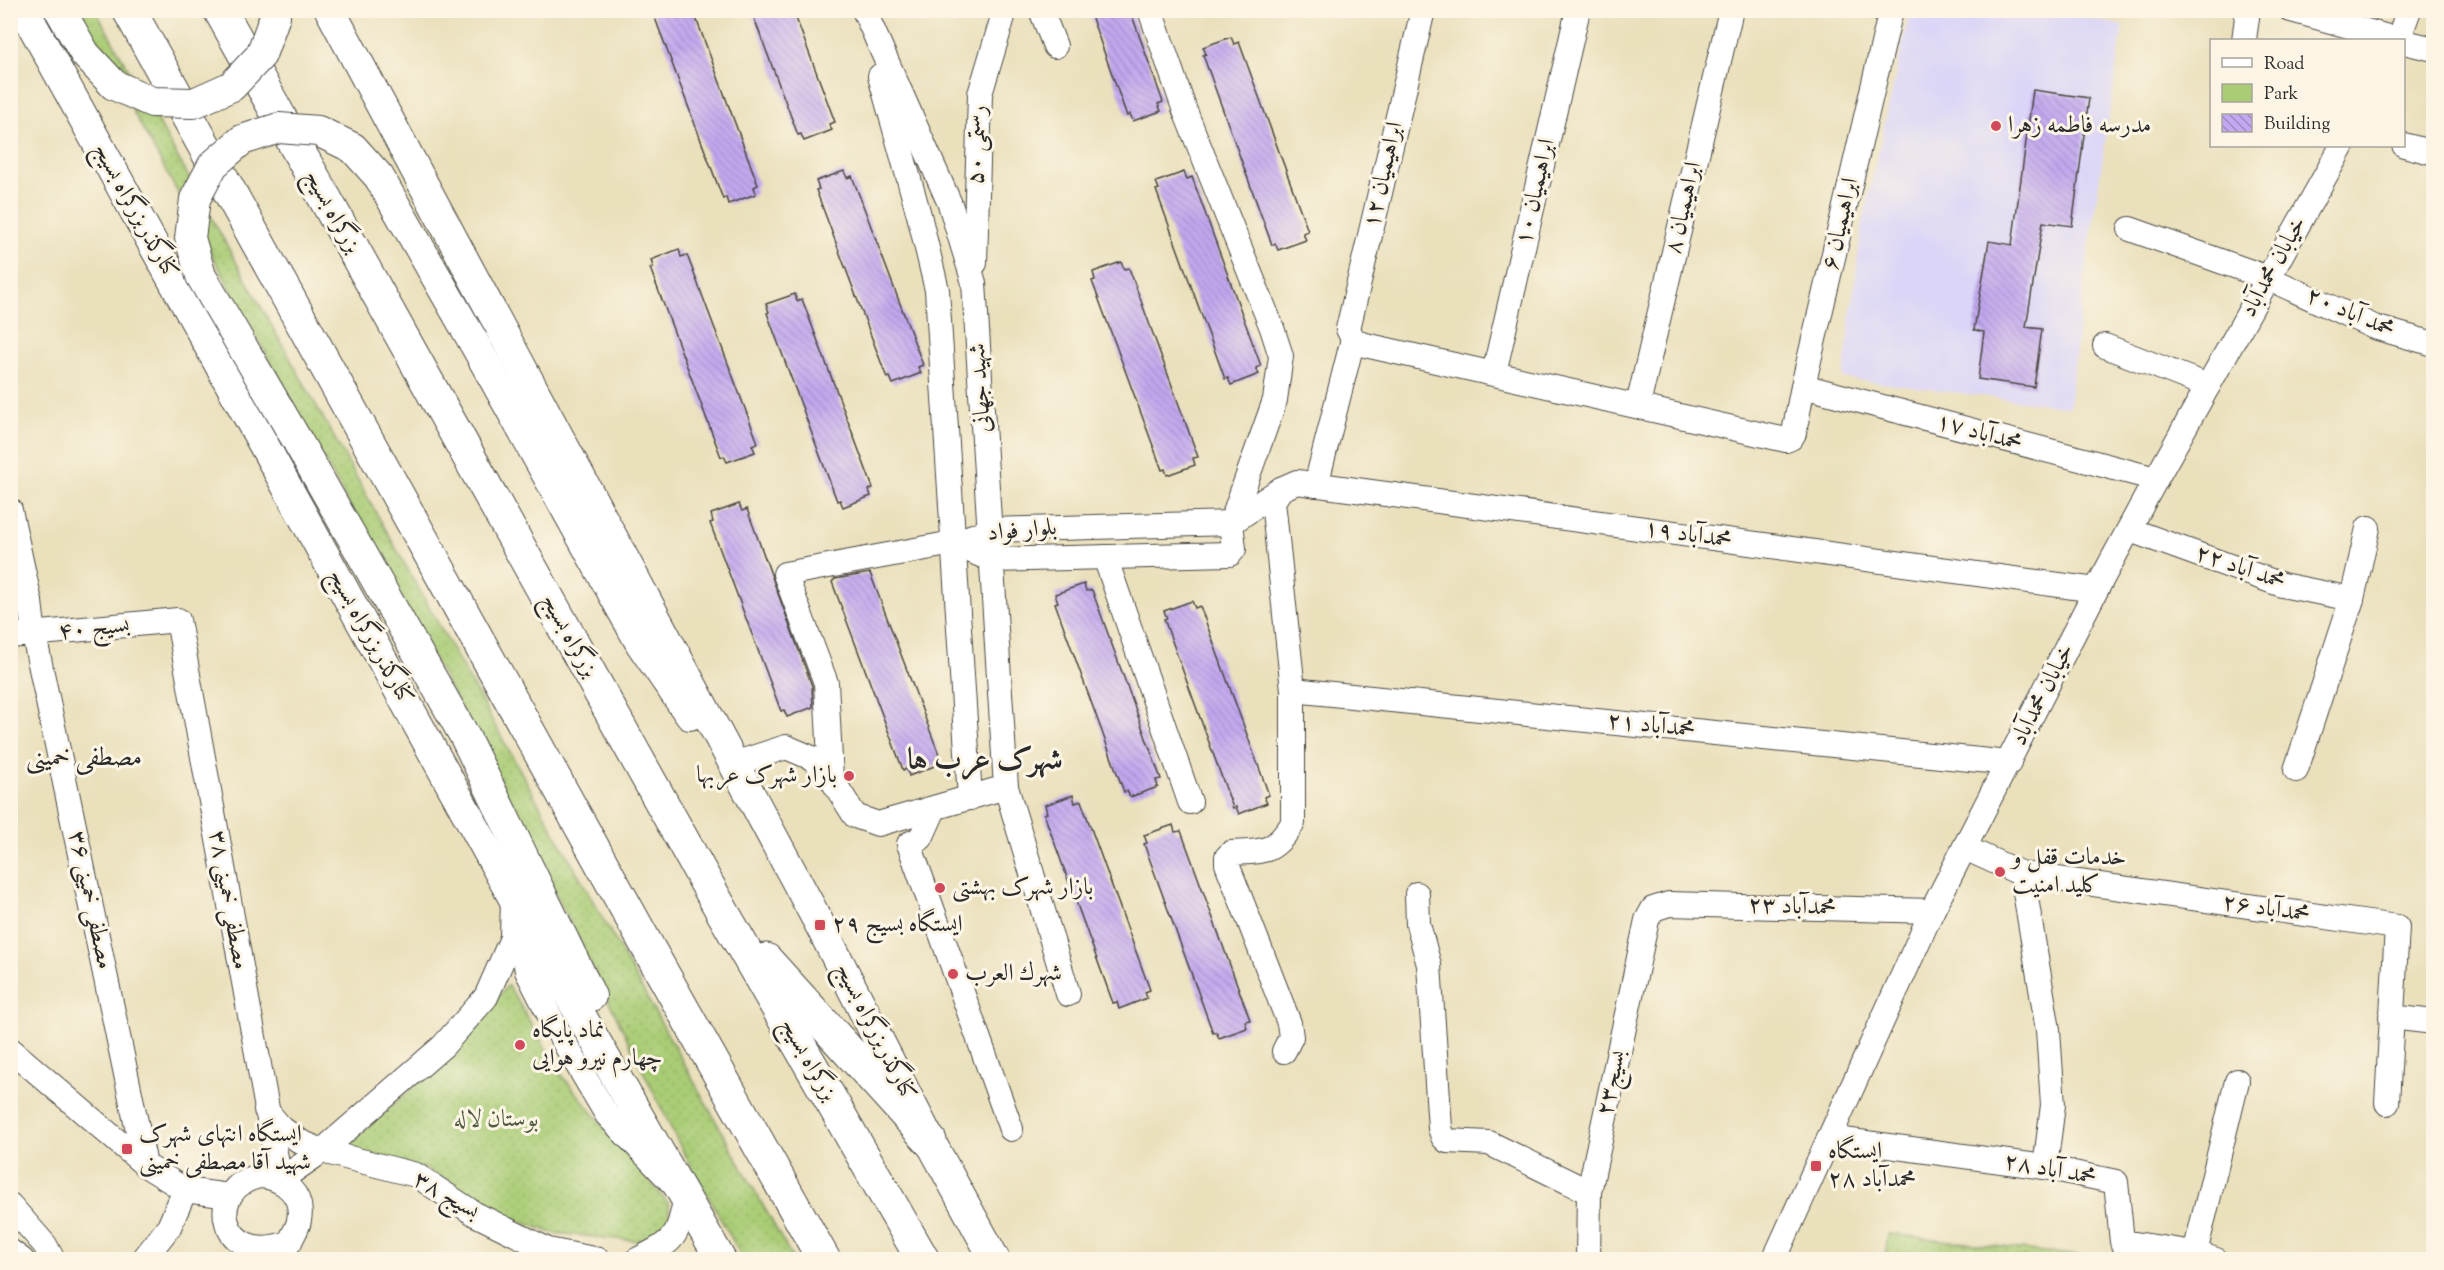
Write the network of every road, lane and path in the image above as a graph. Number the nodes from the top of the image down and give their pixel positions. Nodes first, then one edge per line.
1 (24, 10) edge
2 (60, 10) edge
3 (129, 10) edge
4 (220, 10) edge
5 (274, 10) edge
6 (330, 10) edge
7 (862, 10) edge
8 (1005, 10) edge
9 (1041, 10) edge
10 (1150, 10) edge
11 (1423, 10) edge
12 (1578, 10) edge
13 (1731, 10) edge
14 (1891, 10) edge
15 (2248, 10) edge
16 (2291, 10) edge
17 (2409, 10) edge
18 (2244, 39) edge
19 (2393, 39) edge
20 (2401, 39) edge
21 (2405, 42) edge
22 (1055, 46) dead end
23 (2433, 49) edge
24 (2405, 146) edge
25 (2341, 147) edge
26 (2433, 153) edge
27 (2130, 228) dead end
28 (2268, 278) junction
29 (974, 284) junction
30 (1353, 339) junction
31 (2433, 344) edge
32 (2105, 346) dead end
33 (1494, 373) junction
34 (1803, 386) junction
35 (2208, 386) junction
36 (1638, 405) junction
37 (2156, 479) junction
38 (1316, 485) junction
39 (1281, 489) junction
40 (10, 510) edge
41 (1231, 523) junction
42 (2368, 528) dead end
43 (990, 530) junction
44 (2130, 530) junction
45 (953, 543) junction
46 (1106, 557) junction
47 (992, 560) junction
48 (2096, 590) junction
49 (2352, 599) junction
50 (20, 603) edge
51 (178, 620) joint
52 (34, 635) junction
53 (10, 636) edge
54 (1293, 690) junction
55 (2009, 763) junction
56 (734, 764) junction
57 (2296, 770) dead end
58 (831, 778) junction
59 (1005, 787) junction
60 (970, 798) junction
61 (1190, 802) dead end
62 (934, 809) junction
63 (1965, 848) junction
64 (2022, 874) junction
65 (1417, 894) dead end
66 (513, 897) junction
67 (1653, 909) joint
68 (722, 911) junction
69 (1932, 911) junction
70 (1068, 994) dead end
71 (2391, 1017) junction
72 (2433, 1022) edge
73 (10, 1049) edge
74 (1284, 1051) dead end
75 (2237, 1081) dead end
76 (2386, 1103) dead end
77 (266, 1110) junction
78 (1011, 1129) dead end
79 (1829, 1138) junction
80 (930, 1141) junction
81 (322, 1151) junction
82 (146, 1165) junction
83 (2045, 1167) junction
84 (280, 1180) junction
85 (185, 1190) junction
86 (1589, 1192) junction
87 (229, 1197) junction
88 (686, 1197) junction
89 (10, 1205) edge
90 (10, 1251) edge
91 (293, 1251) edge
92 (258, 1255) edge
93 (2206, 1256) edge
94 (22, 1260) edge
95 (53, 1260) edge
96 (143, 1260) edge
97 (599, 1260) edge
98 (637, 1260) edge
99 (722, 1260) edge
100 (825, 1260) edge
101 (923, 1260) edge
102 (996, 1260) edge
103 (1588, 1260) edge
104 (1774, 1260) edge

1 - 66 main road, کنارگذربزرگراه بسیج
2 - 5 main road, bridge
3 - 100 highway
4 - 68 highway, بزرگراه بسیج
6 - 56 main road, کنارگذربزرگراه بسیج
7 - 29 street, شهید جهانی
7 - 45 street, شهید جهانی
8 - 29 street, رستمی ۵۰
9 - 22 street
10 - 41 street
11 - 30 street, ابراهیمیان ۱۲
12 - 33 street, ابراهیمیان ۱۰
13 - 36 street, ابراهیمیان ۸
14 - 34 street, ابراهیمیان ۶
15 - 18 street
16 - 19 street
17 - 20 street
21 - 23 street
24 - 26 street
25 - 28 street, خیابان محمدآباد
27 - 28 street, محمد آباد ۲۰
28 - 31 street, محمد آباد ۲۰
28 - 35 street, خیابان محمدآباد
29 - 43 street, شهید جهانی
30 - 33 street
30 - 38 street, ابراهیمیان ۱۲
32 - 35 street
33 - 36 street
34 - 36 street, ابراهیمیان ۶
34 - 37 street, محمدآباد ۱۷
35 - 37 street, خیابان محمدآباد
37 - 44 street, خیابان محمدآباد
38 - 39 street, محمدآباد ۱۹
38 - 48 street, محمدآباد ۱۹
39 - 41 street
39 - 54 street
40 - 50 street, مصطفی خمینی ۳۶
41 - 43 street, بلوار فواد
41 - 46 street, بلوار فواد
42 - 49 street
43 - 45 street, بلوار فواد
43 - 47 street, شهید جهانی
44 - 48 street, خیابان محمدآباد
44 - 49 street, محمد آباد ۲۲
45 - 47 street, بلوار فواد
45 - 58 street
45 - 60 street, شهید جهانی
46 - 47 street, بلوار فواد
46 - 61 street
47 - 59 street, شهید جهانی
48 - 55 street, خیابان محمدآباد
49 - 57 street
50 - 52 street, مصطفی خمینی ۳۶
51 - 52 street, بسیج ۴۰
51 - 77 street, مصطفی خمینی ۳۸
52 - 53 street, بسیج ۴۰
52 - 82 street, مصطفی خمینی ۳۶
54 - 55 street, محمدآباد ۲۱
54 - 74 street
55 - 63 street, خیابان محمدآباد
56 - 58 street
56 - 80 main road, کنارگذربزرگراه بسیج
56 - 88 main road, bridge
58 - 62 street
59 - 60 street
59 - 70 street, شهید جهانی
60 - 62 street
62 - 78 street
63 - 64 street, محمدآباد ۲۶
63 - 69 street, خیابان محمدآباد
64 - 71 street, محمدآباد ۲۶
64 - 83 street
65 - 86 street
66 - 81 street
66 - 88 main road, کنارگذربزرگراه بسیج
67 - 69 street, محمدآباد ۲۳
67 - 86 street, بسیج۲۳
68 - 80 highway
68 - 101 highway, بزرگراه بسیج
69 - 79 street, خیابان محمدآباد
71 - 72 street
71 - 76 street, محمدآباد ۲۶
73 - 82 street
75 - 93 street
77 - 81 street, بسیج ۳۸
77 - 84 street, مصطفی خمینی ۳۸
79 - 83 street, محمد آباد ۲۸
79 - 104 street, خیابان محمدآباد
80 - 102 main road, کنارگذربزرگراه بسیج
81 - 84 street
81 - 97 street, بسیج ۳۸
82 - 85 street
83 - 93 street, محمد آباد ۲۸
84 - 87 street
84 - 91 street
85 - 87 street
85 - 96 street
86 - 103 street, بسیج۲۳
87 - 92 street
88 - 98 street
88 - 99 main road, کنارگذربزرگراه بسیج
89 - 95 street
90 - 94 street
91 - 92 street

